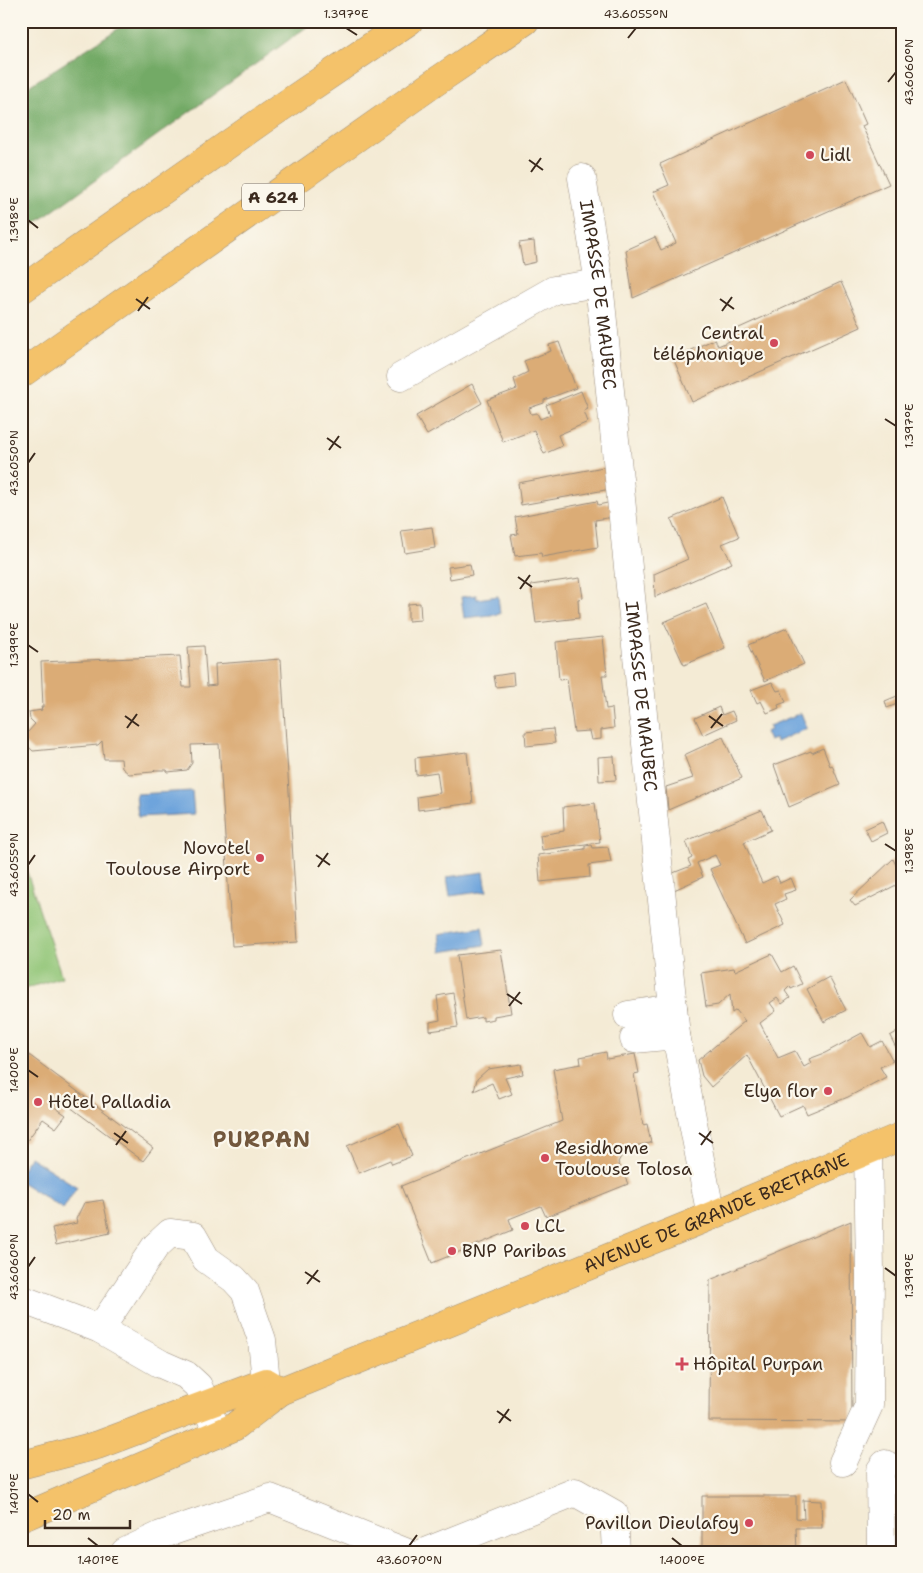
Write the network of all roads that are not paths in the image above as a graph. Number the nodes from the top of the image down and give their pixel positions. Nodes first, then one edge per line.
1 (409, 21) edge
2 (525, 21) edge
3 (582, 178) dead end
4 (600, 283) junction
5 (21, 290) edge
6 (21, 374) edge
7 (401, 377) dead end
8 (673, 1008) junction
9 (676, 1035) junction
10 (902, 1136) edge
11 (868, 1150) junction
12 (712, 1216) junction
13 (21, 1299) edge
14 (100, 1329) junction
15 (273, 1386) junction
16 (206, 1405) junction
17 (218, 1434) junction
18 (843, 1462) dead end
19 (885, 1464) dead end
20 (21, 1465) edge
21 (21, 1518) edge
22 (163, 1543) edge
23 (125, 1552) edge
24 (405, 1552) edge
25 (425, 1552) edge
26 (616, 1552) edge
27 (881, 1552) edge

1 - 5 main road
2 - 6 main road, A 624
3 - 4 street, IMPASSE DE MAUBEC
4 - 7 street
4 - 8 street, IMPASSE DE MAUBEC
8 - 9 street, IMPASSE DE MAUBEC
8 - 9 street
9 - 12 street, IMPASSE DE MAUBEC
10 - 11 main road, AVENUE DE GRANDE BRETAGNE
11 - 12 main road, AVENUE DE GRANDE BRETAGNE
11 - 18 street
12 - 15 main road, AVENUE DE GRANDE BRETAGNE
13 - 14 street
14 - 15 street
14 - 16 street
15 - 16 main road, AVENUE DE GRANDE BRETAGNE
15 - 17 main road, AVENUE DE GRANDE BRETAGNE
16 - 17 street
16 - 20 main road, AVENUE DE GRANDE BRETAGNE
17 - 21 main road, AVENUE DE GRANDE BRETAGNE
19 - 27 street
22 - 23 street
22 - 24 street
25 - 26 street

